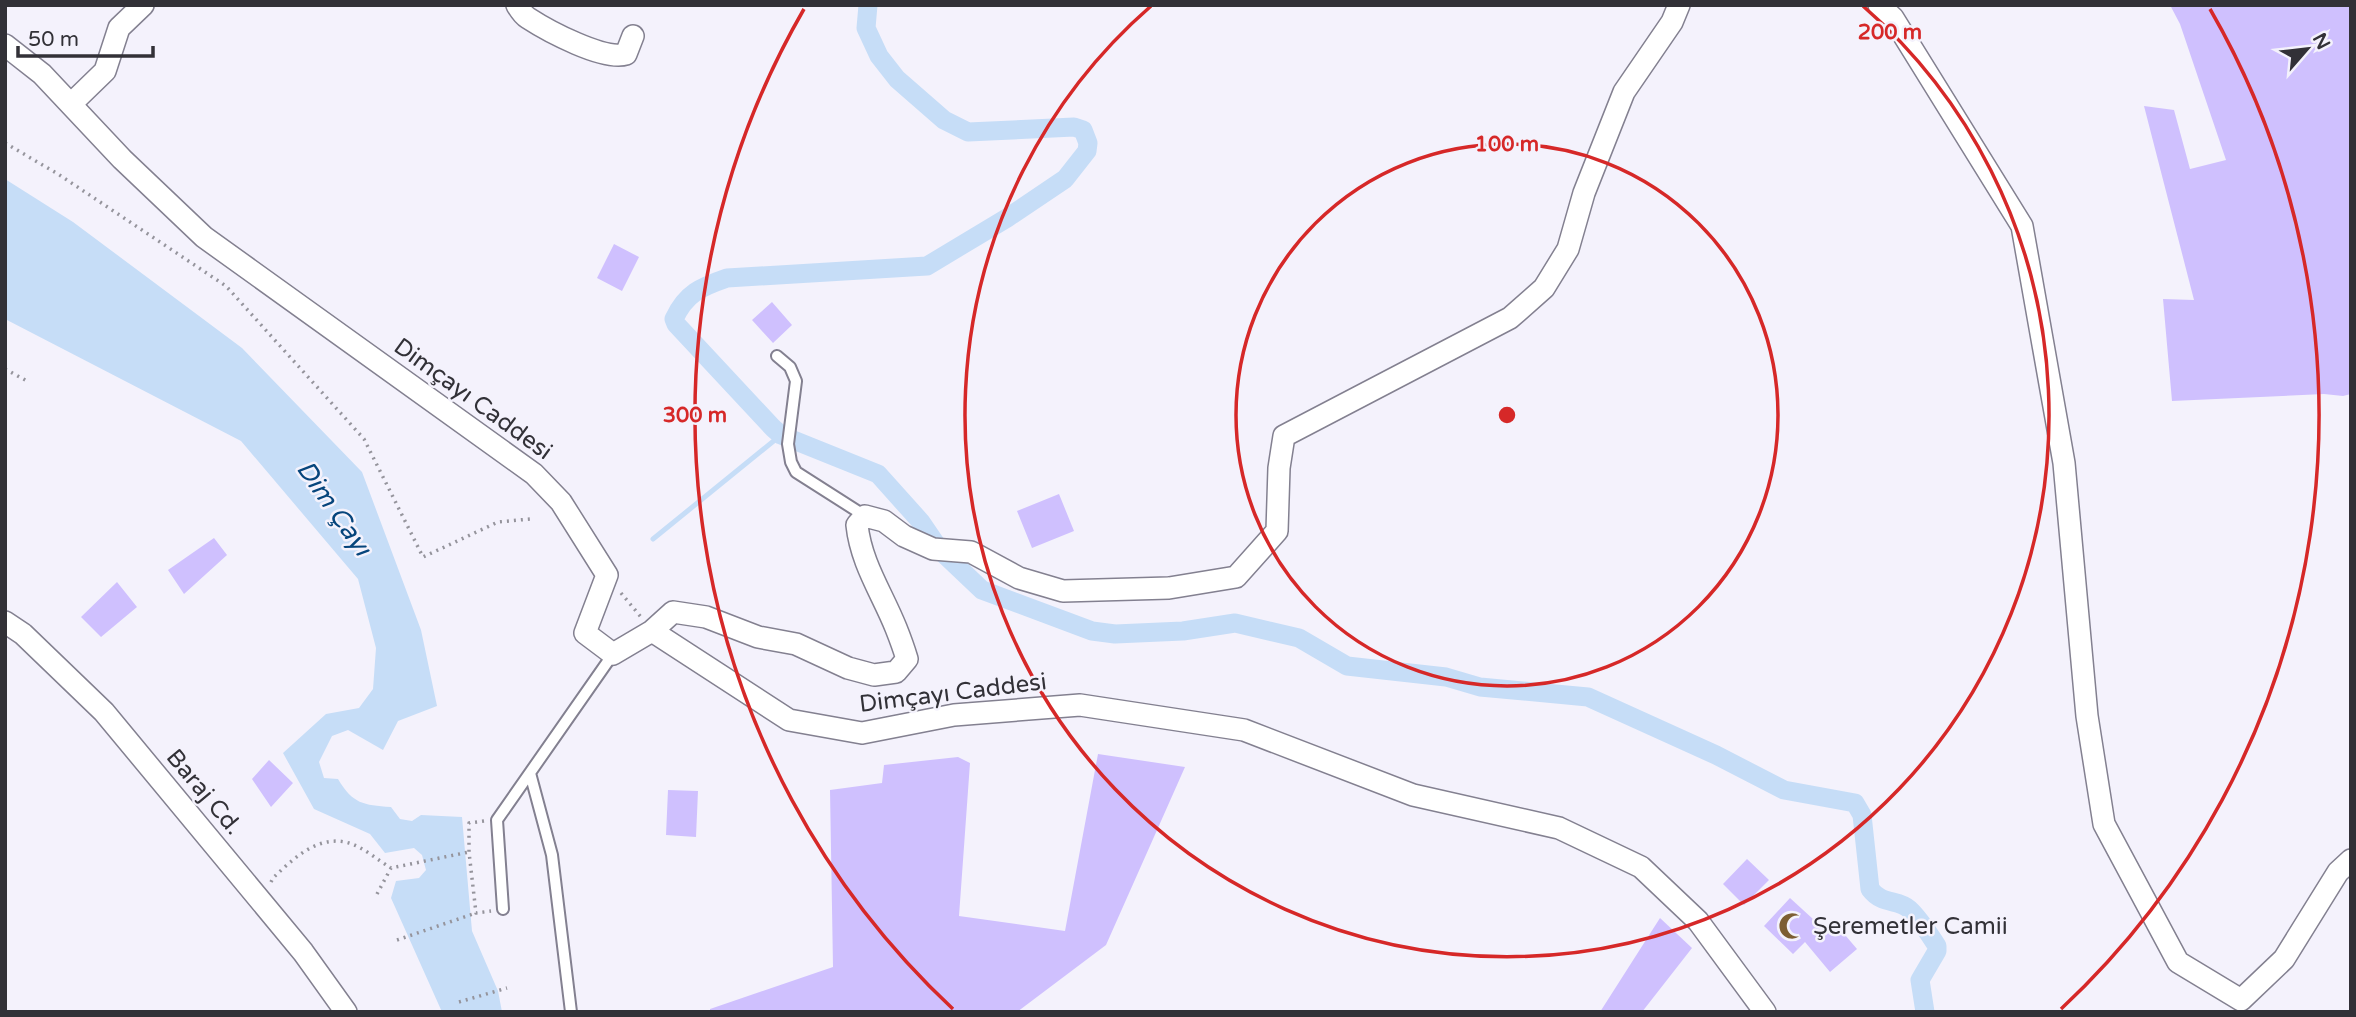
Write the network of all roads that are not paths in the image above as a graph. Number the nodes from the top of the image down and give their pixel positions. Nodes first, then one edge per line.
1 (143, 5) edge
2 (517, 5) edge
3 (1679, 5) edge
4 (1879, 5) edge
5 (633, 36) dead end
6 (5, 45) edge
7 (71, 104) junction
8 (777, 356) dead end
9 (865, 516) junction
10 (5, 622) edge
11 (652, 631) junction
12 (613, 654) junction
13 (530, 773) junction
14 (2351, 860) edge
15 (503, 909) road end
16 (346, 1012) edge
17 (571, 1012) edge
18 (1765, 1012) edge

1 - 7 street
2 - 5 street
3 - 9 street
4 - 14 street
6 - 7 street, Dimçayı Caddesi
7 - 12 street, Dimçayı Caddesi
8 - 9 lane
9 - 11 street
10 - 16 street, Baraj Cd.
11 - 12 street
11 - 18 street, Dimçayı Caddesi
12 - 13 lane
13 - 15 lane
13 - 17 lane

